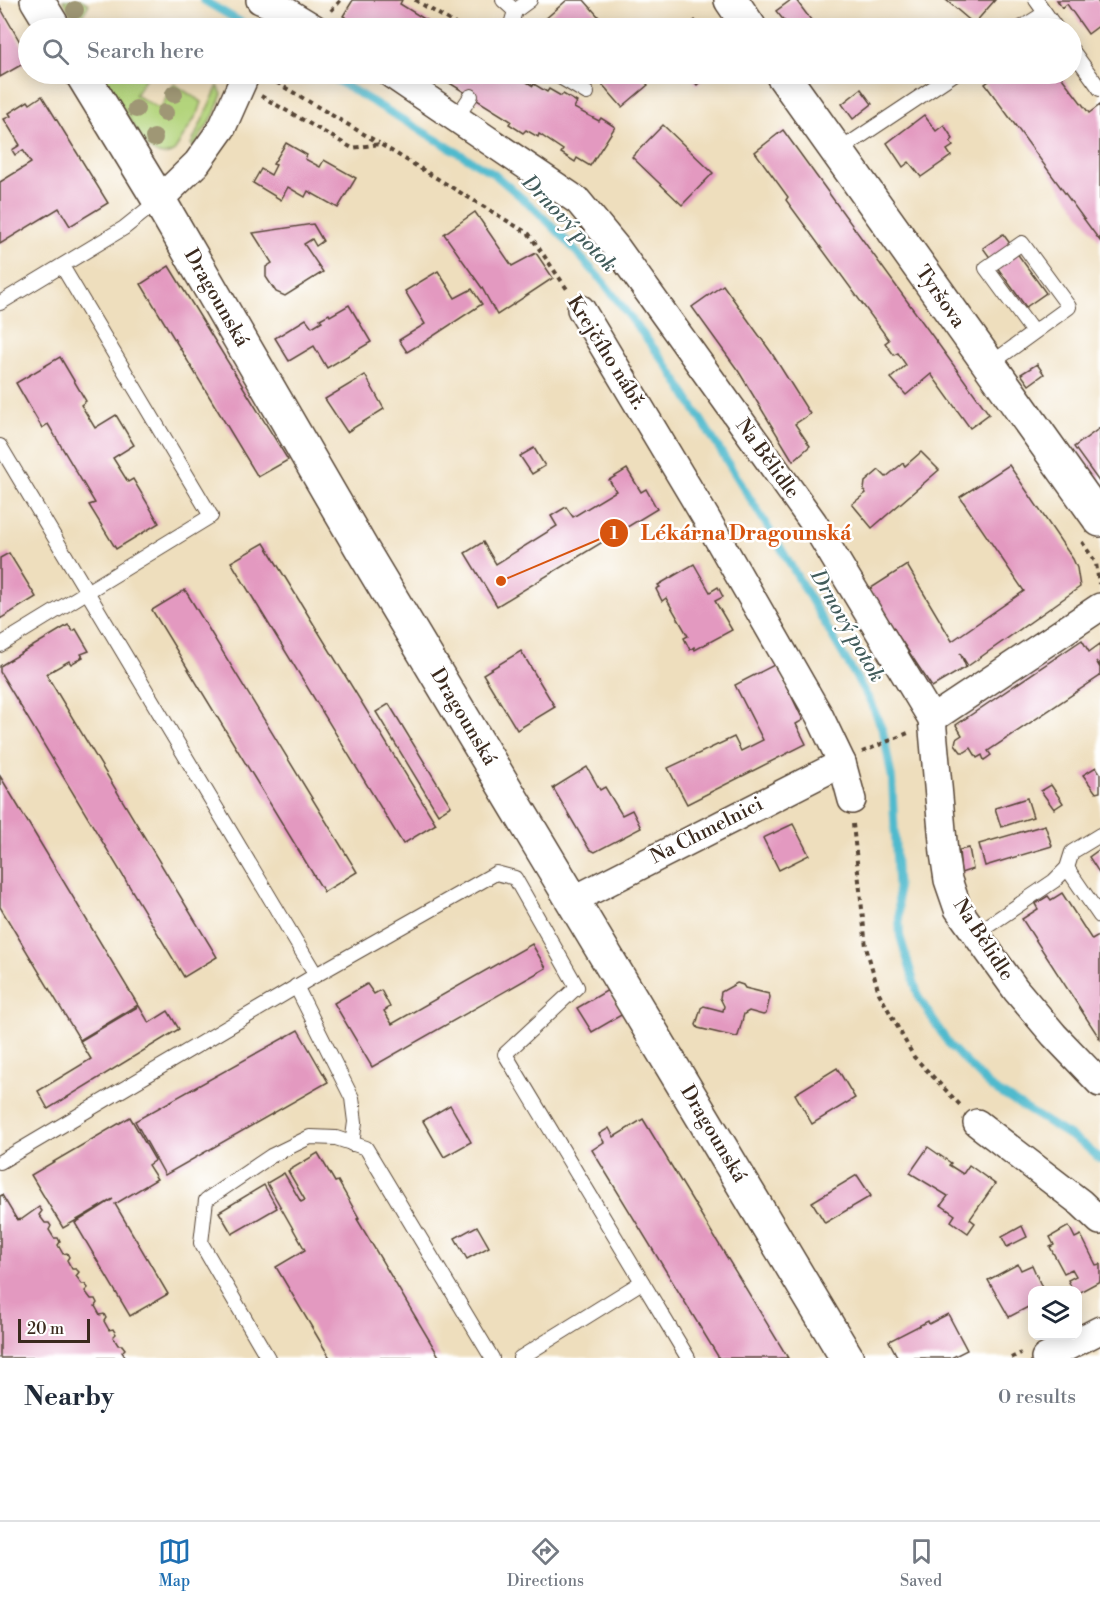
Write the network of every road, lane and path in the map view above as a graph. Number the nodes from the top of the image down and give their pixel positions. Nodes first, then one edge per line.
1 (37, 0) edge
2 (260, 0) edge
3 (340, 0) edge
4 (415, 0) edge
5 (503, 0) edge
6 (530, 0) edge
7 (731, 0) edge
8 (1036, 0) edge
9 (515, 11) junction
10 (1045, 13) junction
11 (283, 15) edge
12 (48, 18) edge
13 (299, 18) edge
14 (324, 18) edge
15 (445, 18) edge
16 (513, 18) edge
17 (743, 18) edge
18 (1037, 18) edge
19 (1049, 18) edge
20 (1082, 65) edge
21 (88, 84) edge
22 (245, 84) edge
23 (259, 84) edge
24 (263, 84) edge
25 (413, 84) edge
26 (575, 84) edge
27 (789, 84) edge
28 (939, 84) edge
29 (1100, 89) edge
30 (587, 93) dead end
31 (380, 144) junction
32 (837, 152) junction
33 (159, 200) junction
34 (62, 266) junction
35 (0, 303) edge
36 (581, 309) joint
37 (1033, 332) junction
38 (989, 365) junction
39 (0, 446) edge
40 (1100, 520) edge
41 (88, 591) junction
42 (1100, 607) edge
43 (0, 645) edge
44 (925, 724) junction
45 (852, 757) junction
46 (852, 800) joint
47 (1100, 834) edge
48 (1066, 868) junction
49 (573, 900) junction
50 (1100, 916) edge
51 (976, 934) junction
52 (316, 975) junction
53 (296, 986) junction
54 (1100, 1083) edge
55 (977, 1123) joint
56 (352, 1144) junction
57 (0, 1162) edge
58 (1100, 1221) edge
59 (642, 1282) junction
60 (1100, 1330) edge
61 (268, 1358) edge
62 (492, 1358) edge
63 (520, 1358) edge
64 (688, 1358) edge
65 (848, 1358) edge
66 (1045, 1358) edge

1 - 12 street
2 - 11 street
3 - 14 path
4 - 15 path
5 - 9 lane
6 - 9 lane
7 - 17 street
8 - 10 lane
9 - 16 lane
10 - 18 lane
10 - 19 lane
11 - 13 street
20 - 29 lane
21 - 33 street, Dragounská
22 - 33 street
23 - 31 path
24 - 31 path, Krejčího nábř.
25 - 44 street, Na Bělidle
26 - 30 lane
27 - 32 street, Tyršova
28 - 32 lane
31 - 36 path, Krejčího nábř.
32 - 38 street, Tyršova
33 - 34 lane
33 - 49 street, Dragounská
34 - 35 lane
34 - 41 lane
36 - 45 street, Krejčího nábř.
37 - 37 lane
37 - 38 lane
38 - 40 street, Tyršova
39 - 41 lane
41 - 43 lane
41 - 52 lane
42 - 44 street
44 - 45 path
44 - 51 street, Na Bělidle
45 - 46 street, Krejčího nábř.
45 - 49 street, Na Chmelnici
46 - 55 path
47 - 48 lane
48 - 50 lane
48 - 51 lane
49 - 65 street, Dragounská
51 - 54 street, Na Bělidle
52 - 53 lane
52 - 59 lane
53 - 56 lane
53 - 57 lane
55 - 58 street
56 - 61 lane
56 - 62 lane
59 - 63 lane
59 - 64 lane
60 - 66 street

